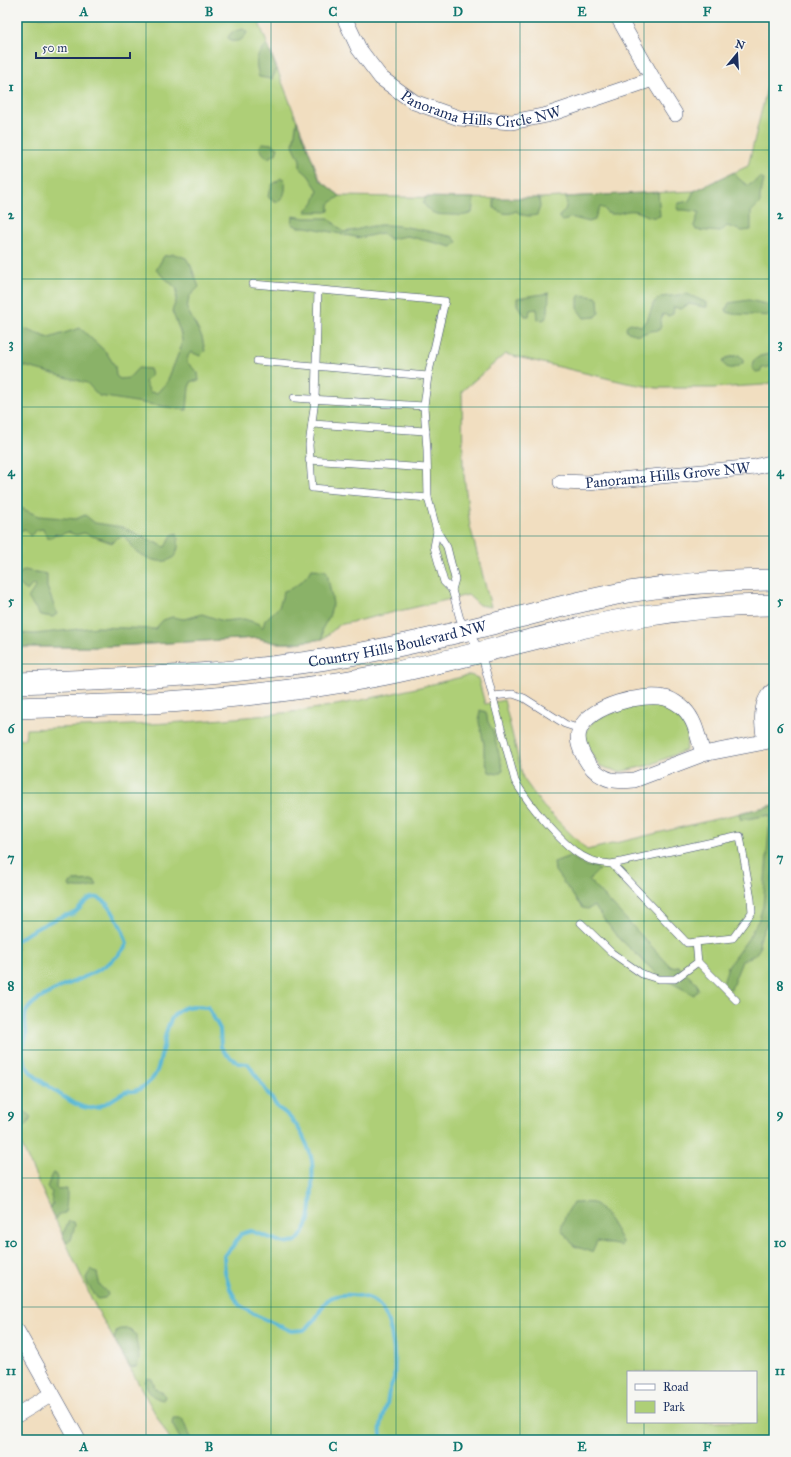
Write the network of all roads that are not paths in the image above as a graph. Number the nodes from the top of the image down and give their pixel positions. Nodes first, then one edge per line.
1 (344, 17) edge
2 (618, 17) edge
3 (653, 80) junction
4 (675, 114) dead end
5 (253, 284) dead end
6 (318, 290) junction
7 (257, 361) dead end
8 (316, 366) junction
9 (428, 376) junction
10 (294, 398) dead end
11 (315, 400) junction
12 (424, 406) junction
13 (312, 424) junction
14 (426, 431) junction
15 (310, 460) junction
16 (774, 462) edge
17 (427, 468) junction
18 (561, 482) dead end
19 (428, 498) junction
20 (436, 531) junction
21 (774, 580) edge
22 (452, 590) junction
23 (774, 605) edge
24 (468, 630) junction
25 (481, 652) junction
26 (17, 683) edge
27 (774, 690) edge
28 (493, 696) junction
29 (17, 708) edge
30 (580, 729) junction
31 (770, 741) edge
32 (703, 754) junction
33 (612, 864) junction
34 (581, 923) dead end
35 (696, 942) junction
36 (698, 962) junction
37 (736, 1000) dead end
38 (17, 1331) edge
39 (52, 1394) junction
40 (17, 1415) edge
41 (78, 1440) edge

1 - 3 street, Panorama Hills Circle NW
2 - 3 street
3 - 4 street
5 - 6 lane
6 - 8 lane
6 - 9 lane
7 - 8 lane
8 - 9 lane
8 - 11 lane
9 - 12 lane
10 - 11 lane
11 - 12 lane
11 - 13 lane
12 - 14 lane
13 - 14 lane
13 - 15 lane
14 - 17 lane
15 - 17 lane
15 - 19 lane
16 - 18 street, Panorama Hills Grove NW
17 - 19 lane
19 - 20 lane
20 - 22 lane
20 - 22 lane
21 - 24 main road, Country Hills Boulevard NW
22 - 24 lane
23 - 25 main road, Country Hills Boulevard NW
24 - 25 lane
24 - 26 main road, Country Hills Boulevard NW
25 - 28 lane
25 - 29 main road, Country Hills Boulevard NW
27 - 31 street
28 - 30 lane
28 - 33 lane
30 - 32 street
30 - 32 street
31 - 32 street
33 - 35 lane
33 - 35 lane
34 - 36 lane
35 - 36 lane
36 - 37 lane
38 - 39 street
39 - 40 street
39 - 41 street

